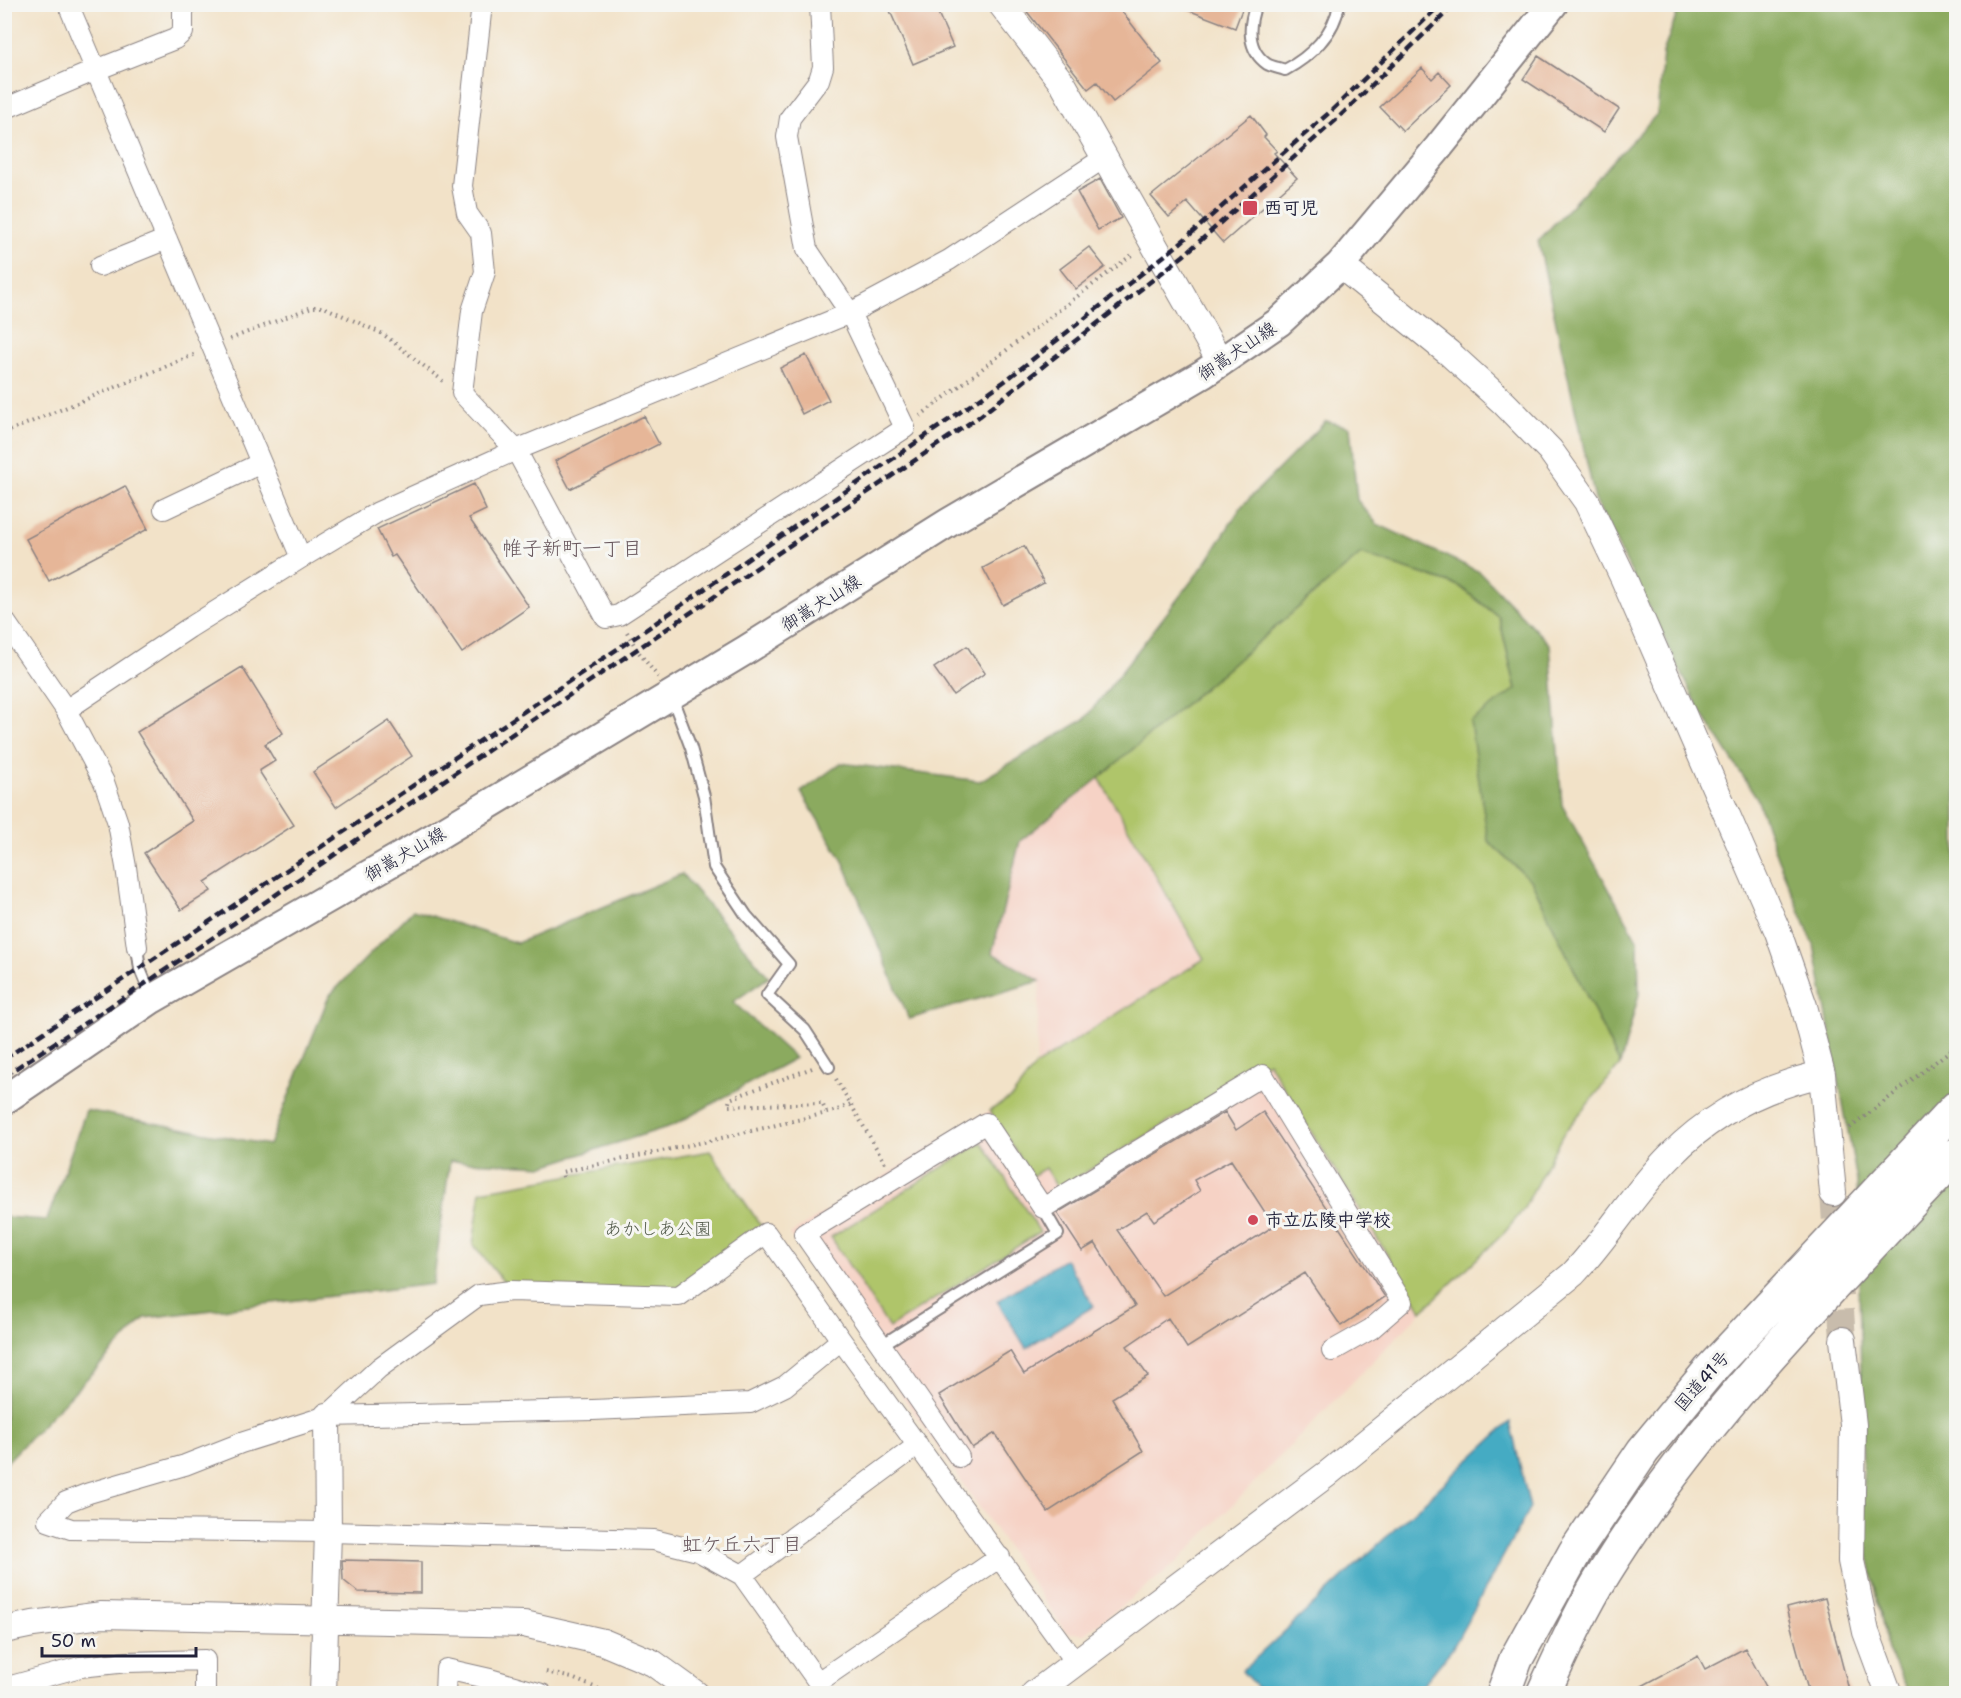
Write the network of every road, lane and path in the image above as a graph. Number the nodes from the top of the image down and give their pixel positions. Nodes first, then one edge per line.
1 (68, 4) edge
2 (183, 4) edge
3 (482, 4) edge
4 (820, 4) edge
5 (1001, 4) edge
6 (1256, 4) edge
7 (1339, 4) edge
8 (1553, 4) edge
9 (96, 70) junction
10 (4, 109) edge
11 (1104, 158) junction
12 (167, 239) junction
13 (1151, 240) junction
14 (1340, 265) junction
15 (100, 266) dead end
16 (849, 313) junction
17 (1221, 363) junction
18 (905, 428) junction
19 (516, 450) junction
20 (261, 463) junction
21 (164, 509) dead end
22 (300, 558) junction
23 (619, 615) junction
24 (4, 620) edge
25 (671, 695) junction
26 (66, 710) junction
27 (136, 947) joint
28 (152, 999) junction
29 (1956, 1046) edge
30 (828, 1065) junction
31 (1822, 1074) junction
32 (4, 1100) edge
33 (851, 1104) junction
34 (1956, 1108) edge
35 (826, 1112) junction
36 (1828, 1140) junction
37 (1956, 1155) edge
38 (892, 1175) junction
39 (563, 1177) dead end
40 (1833, 1192) tunnel mouth
41 (1043, 1208) junction
42 (842, 1340) junction
43 (1843, 1340) tunnel mouth
44 (880, 1346) junction
45 (1332, 1351) dead end
46 (327, 1416) junction
47 (918, 1445) junction
48 (959, 1457) dead end
49 (328, 1532) junction
50 (1000, 1557) junction
51 (742, 1575) junction
52 (324, 1620) junction
53 (4, 1630) edge
54 (1075, 1662) junction
55 (4, 1688) edge
56 (205, 1694) edge
57 (323, 1694) edge
58 (445, 1694) edge
59 (542, 1694) edge
60 (696, 1694) edge
61 (1034, 1694) edge
62 (1503, 1694) edge
63 (1543, 1694) edge
64 (1889, 1694) edge

1 - 9 street
2 - 9 street
3 - 19 street
4 - 16 street
5 - 11 street
6 - 7 lane
8 - 14 main road, 御嵩犬山線
9 - 10 street
9 - 12 street
11 - 13 street
11 - 16 street
12 - 15 street
12 - 20 street
13 - 17 street
13 - 18 path
14 - 17 main road, 御嵩犬山線
14 - 31 street
16 - 18 street
16 - 19 street
17 - 25 main road, 御嵩犬山線
18 - 23 street
19 - 22 street
19 - 23 street
20 - 21 street
20 - 22 street
22 - 26 street
23 - 25 path
24 - 26 street
25 - 28 main road, 御嵩犬山線
25 - 30 lane
26 - 27 street
27 - 28 lane
28 - 32 main road, 御嵩犬山線
29 - 36 path
30 - 33 path
30 - 35 path
31 - 36 street
31 - 54 street
33 - 35 path
33 - 38 path
34 - 62 highway, 国道41号
35 - 39 path
36 - 40 street
37 - 63 highway, 国道41号
38 - 41 street
38 - 44 street
41 - 44 lane
41 - 45 street
42 - 46 street
42 - 46 street
42 - 47 street
43 - 64 street
44 - 48 street
46 - 49 street
46 - 49 street
47 - 50 street
47 - 51 street
49 - 51 street
49 - 52 street
50 - 51 street
50 - 54 street
52 - 53 street
52 - 57 street
52 - 60 street
54 - 61 street
55 - 56 street
58 - 59 street

